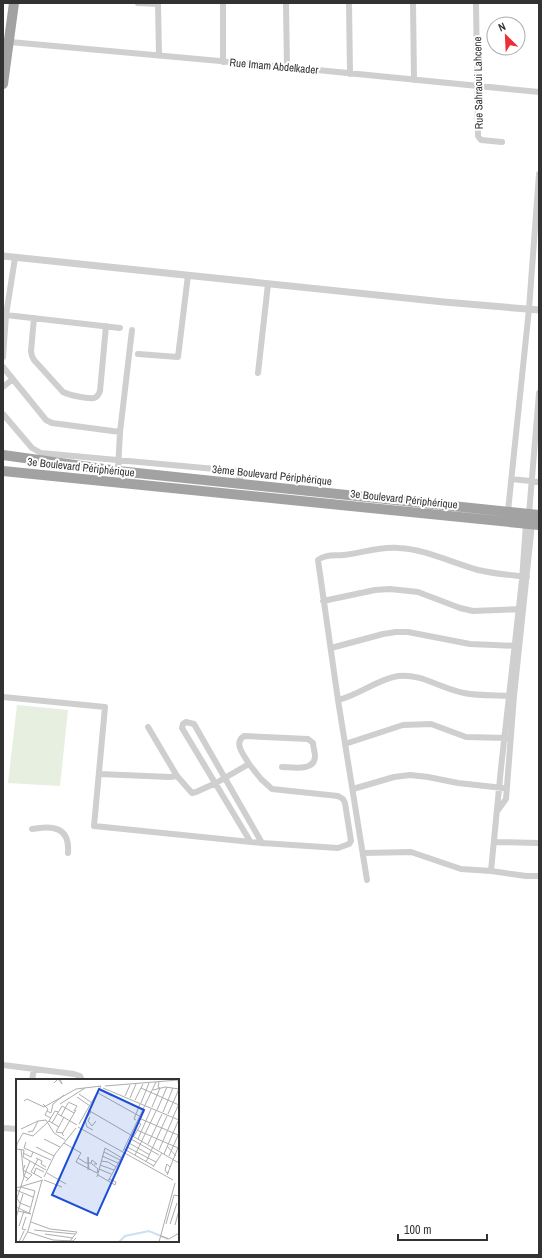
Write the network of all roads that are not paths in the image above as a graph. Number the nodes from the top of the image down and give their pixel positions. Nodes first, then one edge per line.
1 (14, 3) edge
2 (138, 3) edge
3 (223, 3) edge
4 (286, 3) edge
5 (349, 3) edge
6 (413, 3) edge
7 (476, 3) edge
8 (158, 4) edge
9 (10, 42) junction
10 (159, 56) junction
11 (223, 62) junction
12 (287, 67) junction
13 (350, 74) junction
14 (414, 80) junction
15 (3, 84) edge
16 (478, 87) junction
17 (539, 92) edge
18 (502, 142) dead end
19 (539, 174) edge
20 (3, 256) edge
21 (15, 258) junction
22 (188, 275) junction
23 (268, 284) junction
24 (529, 309) junction
25 (539, 310) edge
26 (6, 315) junction
27 (34, 318) junction
28 (106, 326) junction
29 (120, 328) dead end
30 (132, 330) dead end
31 (138, 354) dead end
32 (3, 358) edge
33 (3, 367) edge
34 (258, 373) dead end
35 (13, 379) junction
36 (3, 387) edge
37 (539, 393) edge
38 (539, 397) edge
39 (3, 414) edge
40 (120, 432) junction
41 (537, 441) edge
42 (3, 455) edge
43 (119, 460) junction
44 (3, 471) edge
45 (118, 471) junction
46 (512, 479) junction
47 (532, 481) junction
48 (539, 482) edge
49 (242, 484) junction
50 (508, 511) junction
51 (532, 521) edge
52 (507, 522) junction
53 (525, 576) junction
54 (323, 601) junction
55 (521, 609) junction
56 (517, 646) junction
57 (331, 648) junction
58 (512, 696) junction
59 (3, 697) edge
60 (338, 700) junction
61 (148, 727) dead end
62 (508, 738) junction
63 (345, 744) junction
64 (249, 764) junction
65 (282, 767) dead end
66 (98, 774) junction
67 (178, 776) junction
68 (224, 777) junction
69 (216, 783) junction
70 (500, 788) junction
71 (506, 788) junction
72 (353, 789) junction
73 (497, 811) junction
74 (32, 829) dead end
75 (250, 841) junction
76 (494, 842) junction
77 (262, 843) junction
78 (539, 843) edge
79 (68, 853) dead end
80 (363, 853) junction
81 (492, 871) junction
82 (539, 876) edge
83 (367, 880) dead end
84 (3, 1066) edge
85 (34, 1069) junction
86 (32, 1079) edge
87 (82, 1079) edge
88 (3, 1128) edge
89 (16, 1129) edge

1 - 9 highway
2 - 8 street
3 - 11 street
4 - 12 street
5 - 13 street
6 - 14 street
7 - 16 street, Rue Sahraoui Lahcene
8 - 10 street
9 - 10 street, Rue Imam Abdelkader
9 - 15 highway
10 - 11 street, Rue Imam Abdelkader
11 - 12 street, Rue Imam Abdelkader
12 - 13 street, Rue Imam Abdelkader
13 - 14 street, Rue Imam Abdelkader
14 - 16 street, Rue Imam Abdelkader
16 - 17 street, Rue Imam Abdelkader
16 - 18 street, Rue Sahraoui Lahcene
19 - 24 street
20 - 21 street
21 - 22 street
21 - 26 street
22 - 23 street
22 - 31 street
23 - 24 street
23 - 34 street
24 - 25 street
24 - 46 street
26 - 27 street
26 - 32 street
27 - 28 street
27 - 28 street
28 - 29 street
30 - 40 street
33 - 35 street
35 - 36 street
35 - 40 street
37 - 38 street
38 - 41 street
39 - 43 street
40 - 43 street
41 - 47 street
42 - 45 highway, 3ème Boulevard Périphérique
43 - 45 street
43 - 49 street
44 - 52 highway, 3e Boulevard Périphérique
45 - 49 highway, 3ème Boulevard Périphérique
46 - 47 street
46 - 50 street
47 - 48 street
47 - 51 street
49 - 50 highway, 3ème Boulevard Périphérique
50 - 51 highway, 3ème Boulevard Périphérique
50 - 52 highway
51 - 52 highway, 3e Boulevard Périphérique
51 - 53 street
53 - 54 street
53 - 55 street
54 - 55 street
54 - 57 street
55 - 56 street
56 - 57 street
56 - 58 street
57 - 60 street
58 - 60 street
58 - 62 street
59 - 66 street
60 - 63 street
61 - 67 street
62 - 63 street
62 - 70 street
62 - 71 street
63 - 72 street
64 - 65 street
64 - 68 street
64 - 77 street
66 - 67 street
66 - 75 street
67 - 69 street
68 - 69 street
68 - 69 street
68 - 77 street
69 - 75 street
70 - 71 street
70 - 72 street
70 - 73 street
71 - 73 street
72 - 80 street
73 - 76 street
74 - 79 street
75 - 77 street
76 - 78 street
76 - 81 street
80 - 81 street
80 - 83 street
81 - 82 street
84 - 85 street
85 - 86 street
85 - 87 street
88 - 89 street

